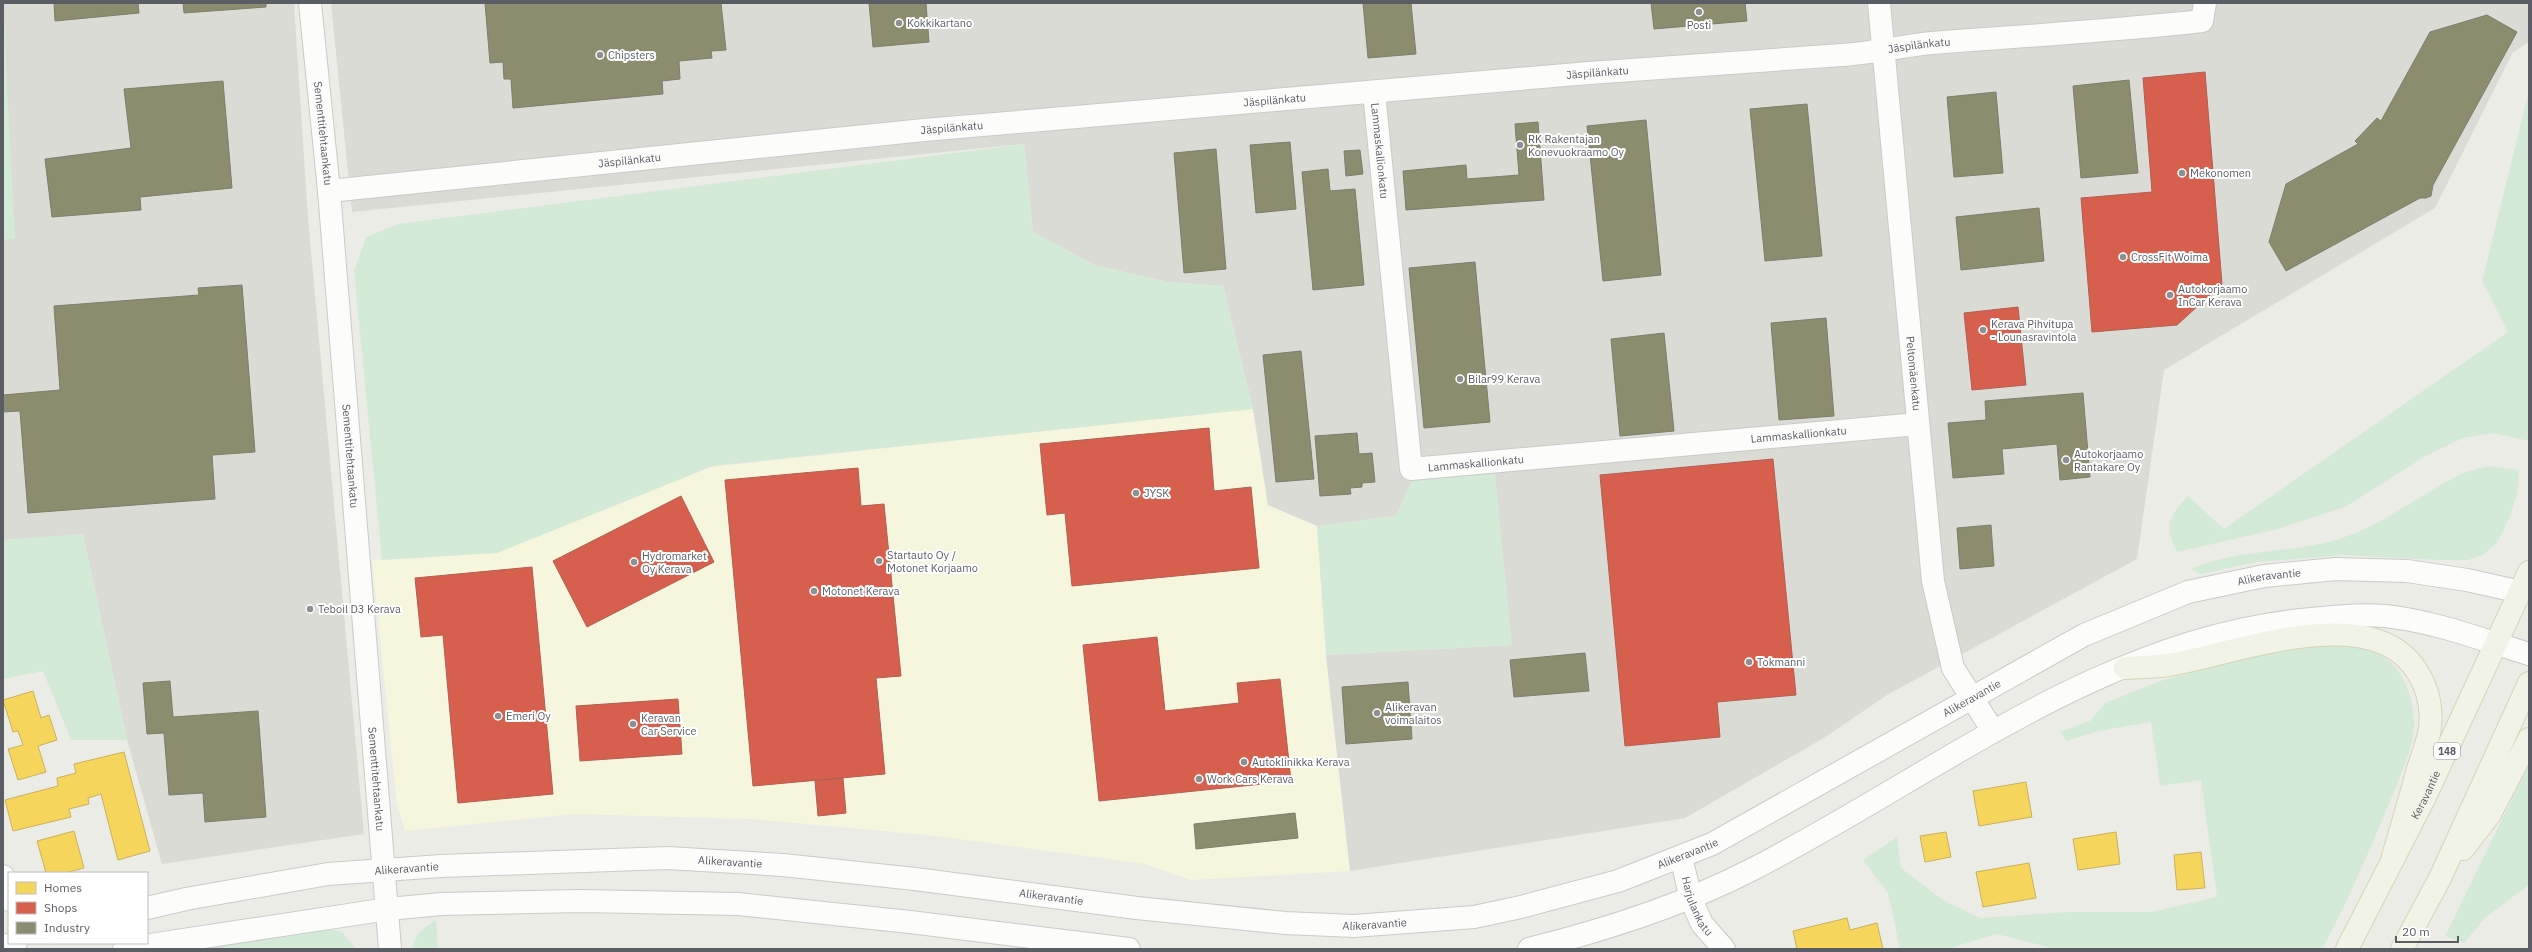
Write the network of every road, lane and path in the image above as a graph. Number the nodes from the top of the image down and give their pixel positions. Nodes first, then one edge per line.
1 (310, 3) edge
2 (1879, 3) edge
3 (2205, 3) edge
4 (1884, 52) junction
5 (1374, 92) junction
6 (329, 191) junction
7 (1918, 424) junction
8 (2529, 572) edge
9 (2525, 593) edge
10 (2497, 644) junction
11 (2529, 654) edge
12 (2125, 668) junction
13 (2529, 683) edge
14 (1971, 699) junction
15 (1993, 731) junction
16 (2529, 739) edge
17 (2393, 856) junction
18 (1681, 857) junction
19 (385, 870) junction
20 (3, 876) edge
21 (2440, 878) junction
22 (8, 896) edge
23 (1691, 899) junction
24 (148, 908) edge
25 (388, 909) junction
26 (124, 949) edge
27 (390, 949) edge
28 (1129, 949) edge
29 (1528, 949) edge
30 (1724, 949) edge
31 (2347, 949) edge
32 (2402, 949) edge

1 - 6 street, Sementtitehtaankatu
2 - 4 street, Peltomäenkatu
3 - 4 street, Jäspilänkatu
4 - 5 street, Jäspilänkatu
4 - 7 street, Peltomäenkatu
5 - 6 street, Jäspilänkatu
5 - 7 street, Lammaskallionkatu
6 - 19 street, Sementtitehtaankatu
7 - 14 street, Peltomäenkatu
8 - 9 main road, Keravantie / 148
9 - 10 main road, Keravantie / 148
9 - 14 street, Alikeravantie
10 - 11 street
10 - 12 street
10 - 17 main road, Keravantie / 148
12 - 15 street
12 - 17 main road
13 - 21 main road
14 - 15 street, Peltomäenkatu
14 - 18 street, Alikeravantie
15 - 23 street
16 - 21 main road
17 - 31 main road, Keravantie / 148
18 - 19 street, Alikeravantie
18 - 23 street, Harjulankatu
19 - 24 street, Alikeravantie
19 - 25 street, Sementtitehtaankatu
20 - 22 street
21 - 32 main road
23 - 29 street
23 - 30 street, Harjulankatu
25 - 26 street
25 - 27 street, Sementtitehtaankatu
25 - 28 street

